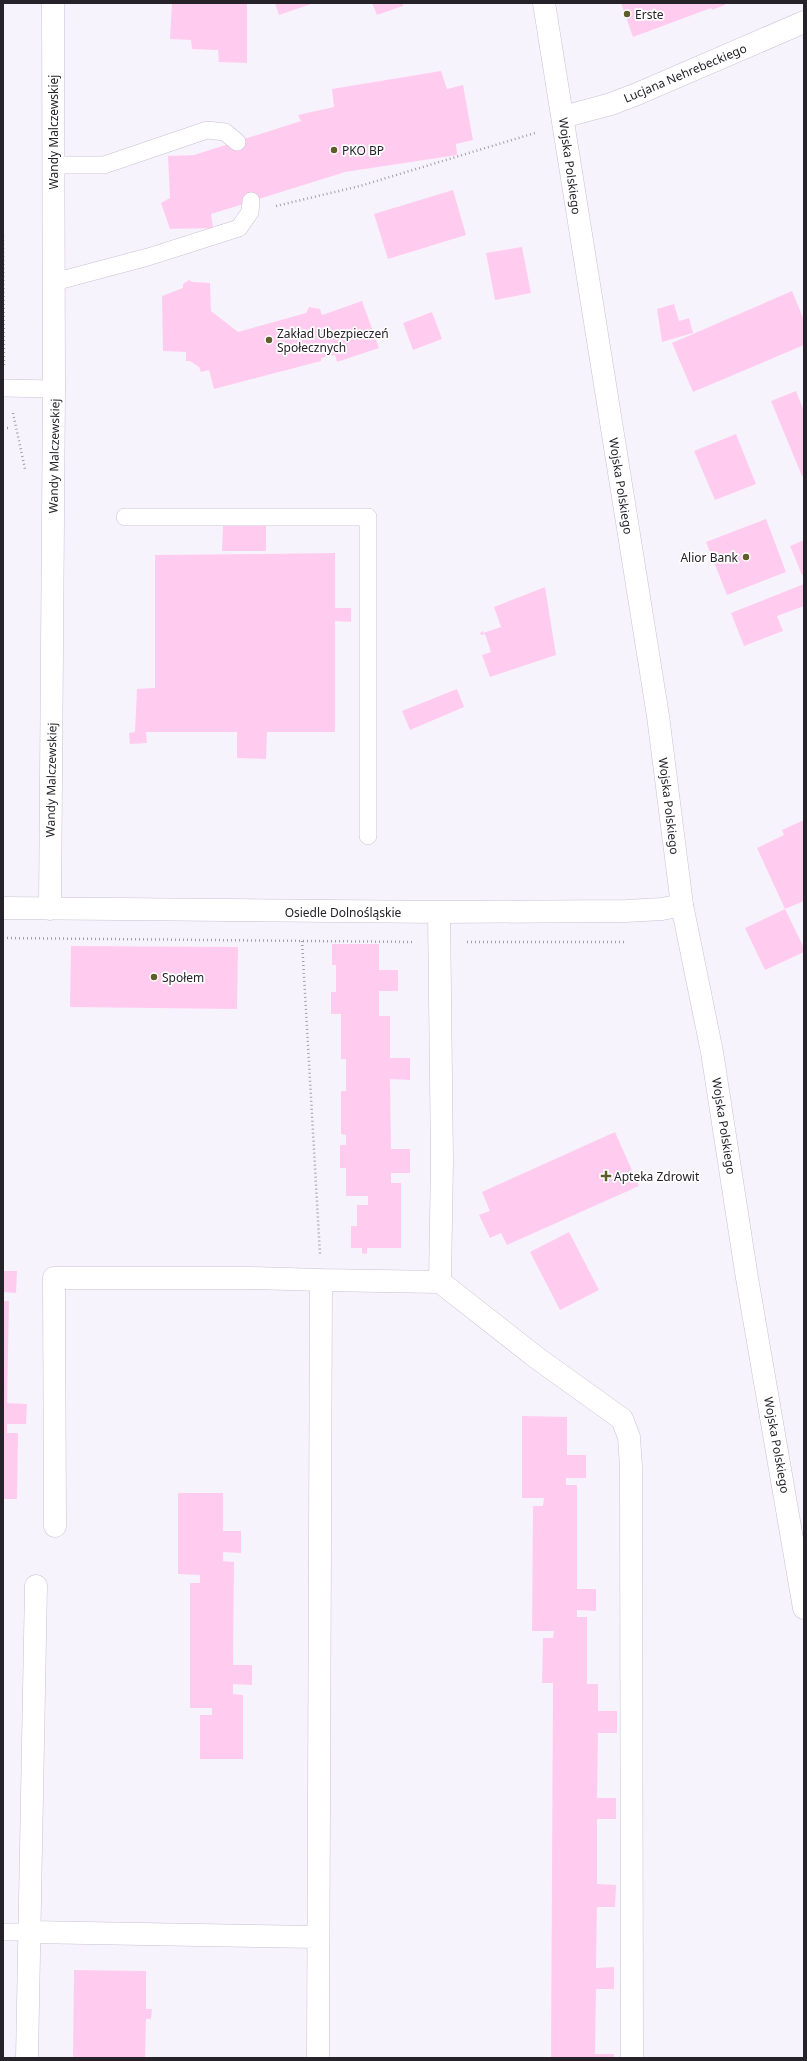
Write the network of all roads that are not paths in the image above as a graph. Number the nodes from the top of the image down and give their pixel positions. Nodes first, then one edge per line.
1 (53, 3) edge
2 (544, 3) edge
3 (804, 22) edge
4 (563, 117) junction
5 (237, 142) dead end
6 (54, 165) junction
7 (250, 206) road end
8 (54, 282) junction
9 (3, 388) edge
10 (54, 389) junction
11 (125, 517) dead end
12 (368, 836) dead end
13 (682, 905) junction
14 (3, 908) edge
15 (50, 909) junction
16 (440, 912) junction
17 (322, 1280) junction
18 (440, 1282) junction
19 (55, 1526) dead end
20 (800, 1553) edge
21 (36, 1586) dead end
22 (804, 1608) edge
23 (3, 1932) edge
24 (30, 1932) junction
25 (318, 1937) junction
26 (27, 2058) edge
27 (318, 2058) edge
28 (632, 2058) edge

1 - 6 street, Wandy Malczewskiej
2 - 4 street, Wojska Polskiego
3 - 4 street, Lucjana Nehrebeckiego
4 - 13 street, Wojska Polskiego
5 - 6 lane
6 - 8 street, Wandy Malczewskiej
7 - 8 lane
8 - 10 street, Wandy Malczewskiej
9 - 10 lane
10 - 15 street, Wandy Malczewskiej
11 - 12 lane
13 - 16 street, Osiedle Dolnośląskie
13 - 20 street, Wojska Polskiego
14 - 15 street, Osiedle Dolnośląskie
15 - 16 street, Osiedle Dolnośląskie
16 - 18 street
17 - 18 street
17 - 19 street
17 - 25 street
18 - 28 street
20 - 22 street, Wojska Polskiego
21 - 24 street
23 - 24 lane
24 - 25 street
24 - 26 street
25 - 27 street

